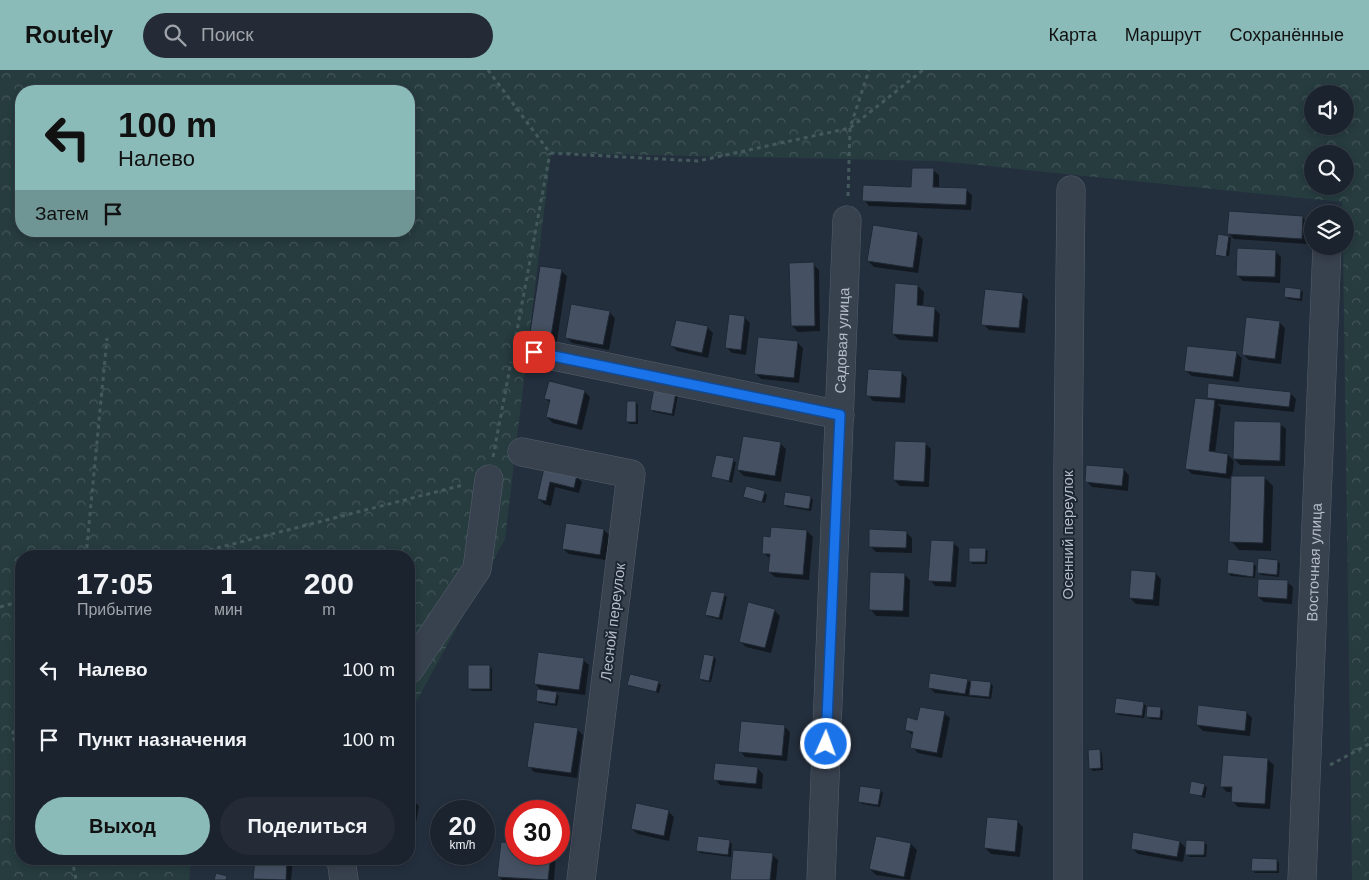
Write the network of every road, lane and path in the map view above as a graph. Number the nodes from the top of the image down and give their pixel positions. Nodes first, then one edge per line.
1 (488, 70) edge
2 (870, 70) edge
3 (923, 70) edge
4 (850, 128) junction
5 (550, 153) junction
6 (1072, 190) dead end
7 (847, 220) joint
8 (1327, 255) edge
9 (107, 338) dead end
10 (520, 350) junction
11 (840, 415) junction
12 (522, 452) dead end
13 (489, 479) junction
14 (87, 550) edge
15 (210, 550) edge
16 (15, 603) edge
17 (0, 607) edge
18 (415, 661) edge
19 (15, 729) edge
20 (15, 741) edge
21 (1369, 744) edge
22 (1306, 779) junction
23 (73, 865) edge
24 (342, 865) edge
25 (76, 880) edge
26 (344, 880) edge
27 (581, 880) edge
28 (821, 880) edge
29 (1068, 880) edge
30 (1302, 880) edge

1 - 5 path
2 - 4 path
3 - 4 path
4 - 5 path
4 - 7 path
5 - 10 path
6 - 29 street, Осенний переулок
7 - 11 street, Садовая улица
8 - 22 street, Восточная улица
9 - 14 path
10 - 11 street
10 - 13 path
11 - 28 street, Садовая улица
12 - 27 street, Лесной переулок
13 - 15 path
13 - 18 street
16 - 17 path
19 - 20 path
21 - 22 path
22 - 30 street, Восточная улица
23 - 25 path
24 - 26 street

